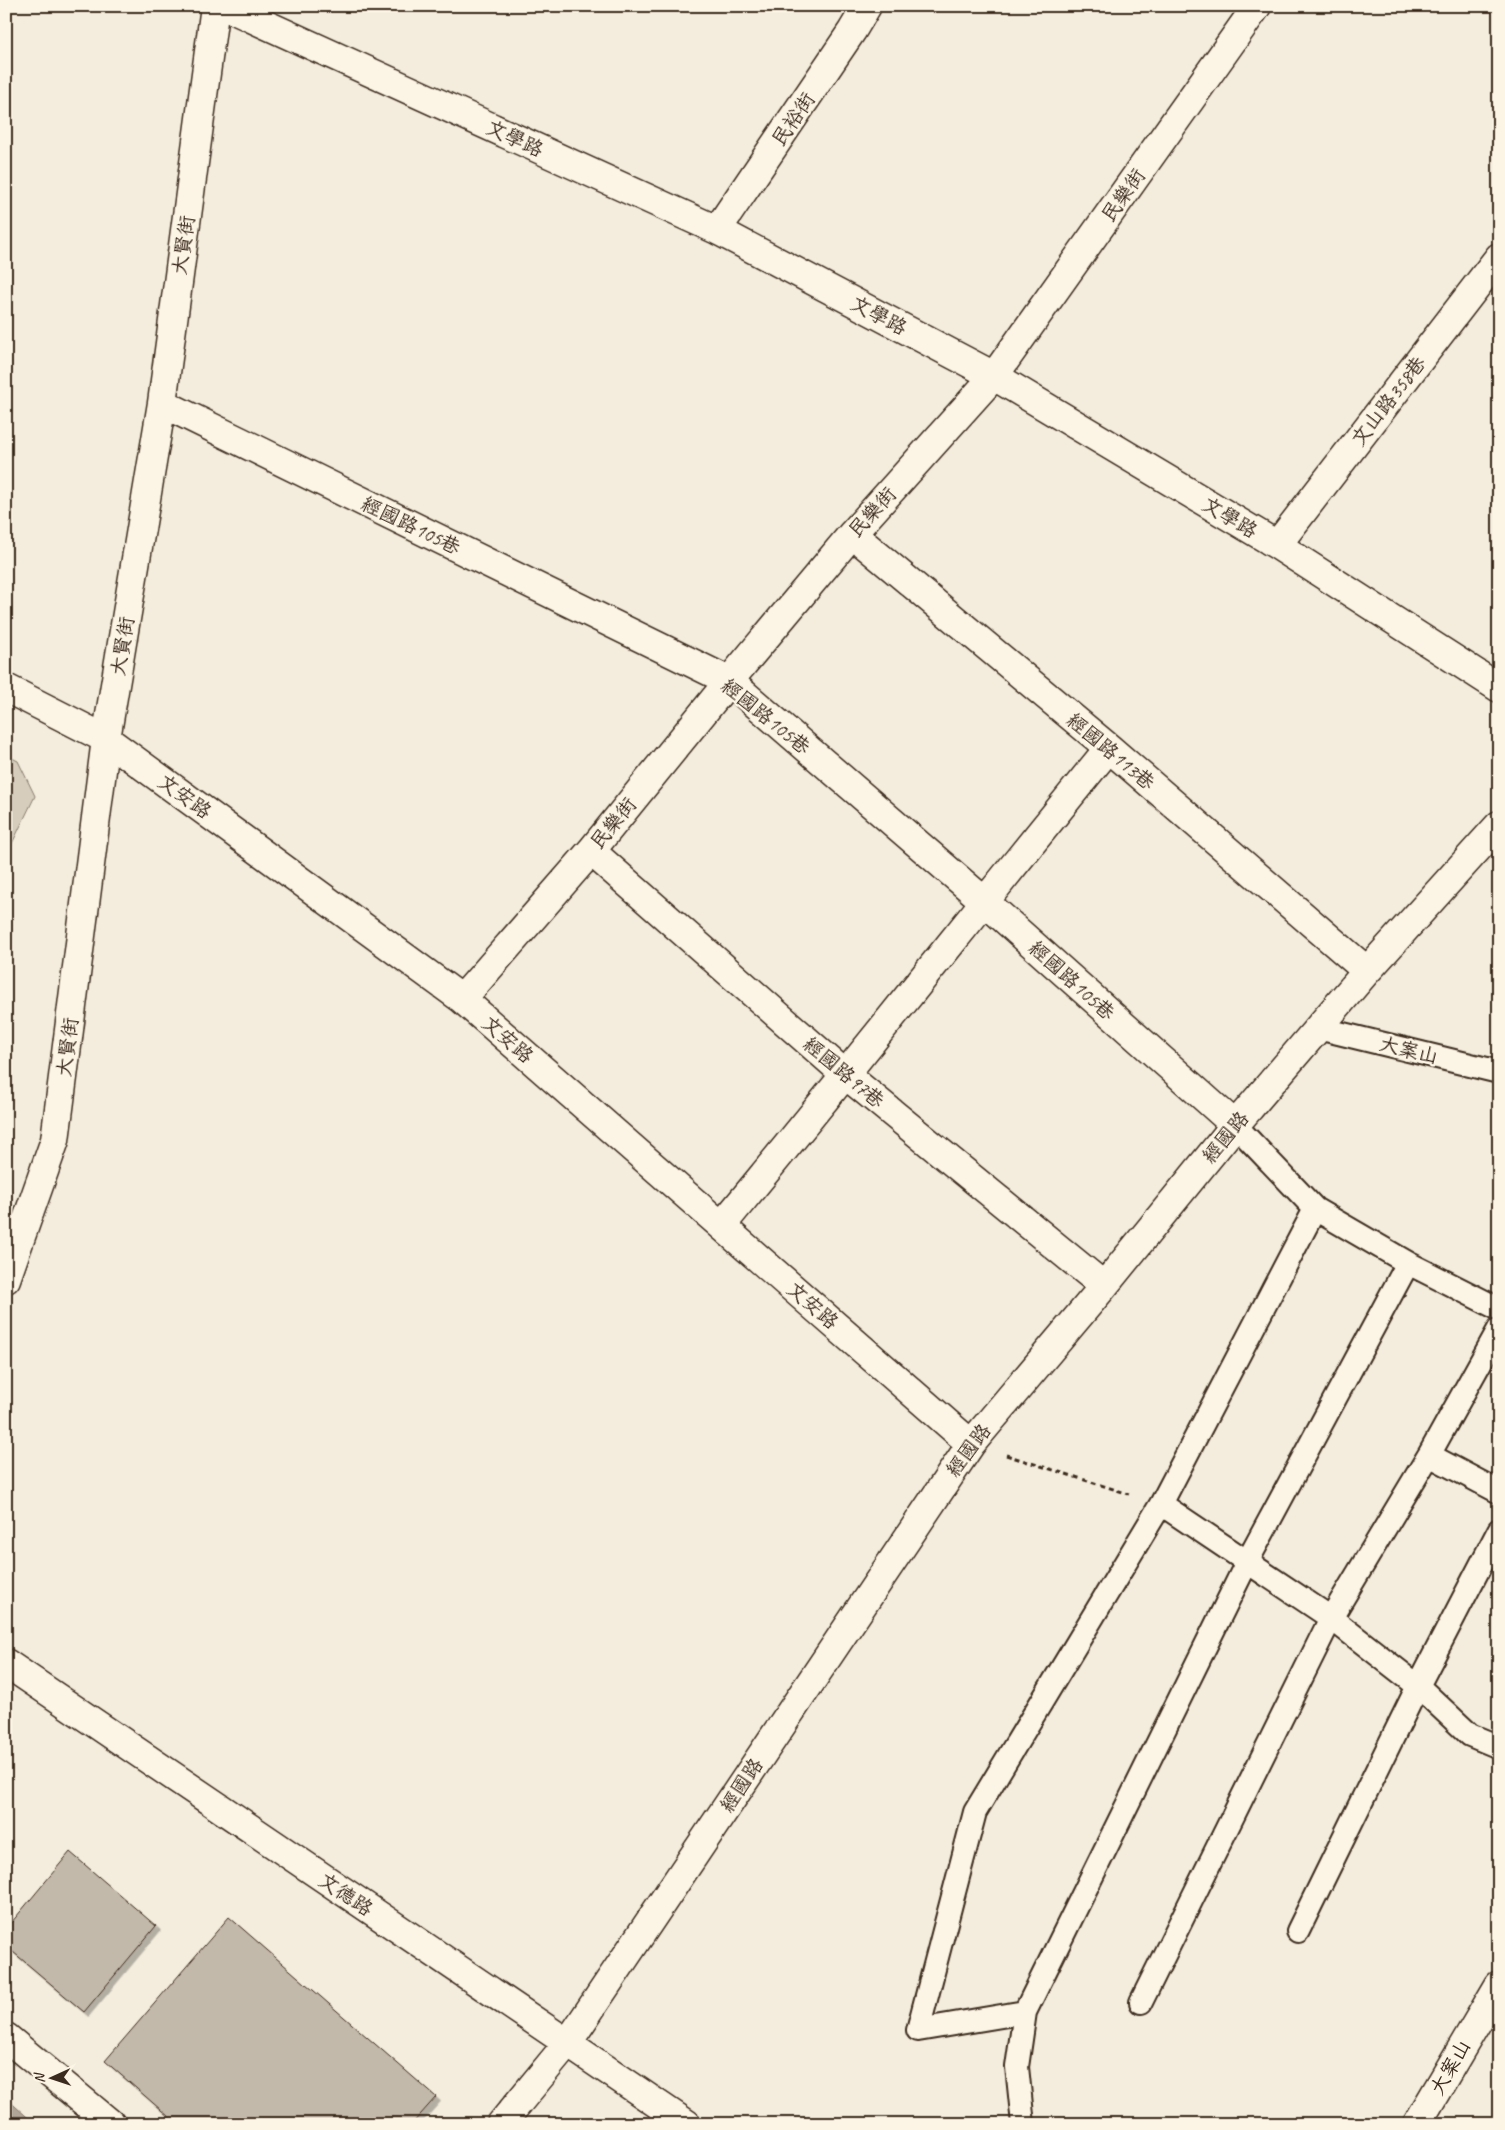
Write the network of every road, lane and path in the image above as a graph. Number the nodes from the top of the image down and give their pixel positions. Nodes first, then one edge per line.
1 (215, 6) edge
2 (226, 6) edge
3 (867, 6) edge
4 (1257, 6) edge
5 (717, 230) junction
6 (1499, 257) edge
7 (994, 376) junction
8 (162, 403) junction
9 (852, 534) junction
10 (1278, 545) junction
11 (729, 681) junction
12 (6, 688) edge
13 (1499, 688) edge
14 (106, 739) junction
15 (1110, 748) junction
16 (1499, 826) edge
17 (591, 851) junction
18 (984, 902) junction
19 (1367, 971) junction
20 (462, 999) junction
21 (1318, 1028) junction
22 (1499, 1072) edge
23 (846, 1075) junction
24 (1235, 1124) junction
25 (1316, 1209) junction
26 (722, 1225) junction
27 (1408, 1264) junction
28 (6, 1279) edge
29 (1104, 1286) junction
30 (1499, 1309) edge
31 (1499, 1329) edge
32 (970, 1444) junction
33 (1429, 1455) junction
34 (1499, 1492) edge
35 (1161, 1504) junction
36 (1499, 1530) edge
37 (1247, 1562) junction
38 (1331, 1618) junction
39 (6, 1663) edge
40 (1418, 1686) junction
41 (1499, 1747) edge
42 (1298, 1932) dead end
43 (1499, 1985) edge
44 (1141, 2002) dead end
45 (1025, 2012) junction
46 (1491, 2016) edge
47 (6, 2037) edge
48 (567, 2044) junction
49 (110, 2124) edge
50 (502, 2124) edge
51 (687, 2124) edge
52 (1023, 2124) edge
53 (1418, 2124) edge

1 - 8 street, 大賢街
2 - 5 street, 文學路
3 - 5 street, 民裕街
4 - 7 street, 民樂街
5 - 7 street, 文學路
6 - 10 street, 文山路358巷
7 - 9 street, 民樂街
7 - 10 street, 文學路
8 - 11 street, 經國路105巷
8 - 14 street, 大賢街
9 - 11 street, 民樂街
9 - 15 street, 經國路113巷
10 - 13 street, 文學路
11 - 17 street, 民樂街
11 - 18 street, 經國路105巷
12 - 14 street, 文安路
14 - 20 street, 文安路
14 - 28 street, 大賢街
15 - 18 street
15 - 19 street, 經國路113巷
16 - 19 street, 經國路
17 - 20 street, 民樂街
17 - 23 street, 經國路97巷
18 - 23 street
18 - 24 street, 經國路105巷
19 - 21 street, 經國路
20 - 26 street, 文安路
21 - 22 lane, 大案山
21 - 24 street, 經國路
23 - 26 street
23 - 29 street, 經國路97巷
24 - 25 lane
24 - 29 street, 經國路
25 - 27 lane
25 - 35 lane
26 - 32 street, 文安路
27 - 30 lane
27 - 37 lane
29 - 32 street, 經國路
31 - 33 lane
32 - 35 path
32 - 48 street, 經國路
33 - 34 lane
33 - 38 lane
35 - 37 lane
35 - 45 lane
36 - 40 lane
37 - 38 lane
37 - 45 lane
38 - 40 lane
38 - 44 lane
39 - 48 street, 文德路
40 - 41 lane
40 - 42 lane
43 - 46 street, 大案山
45 - 52 lane
46 - 53 street, 大案山
47 - 49 street
48 - 50 street, 經國路
48 - 51 street, 文德路

